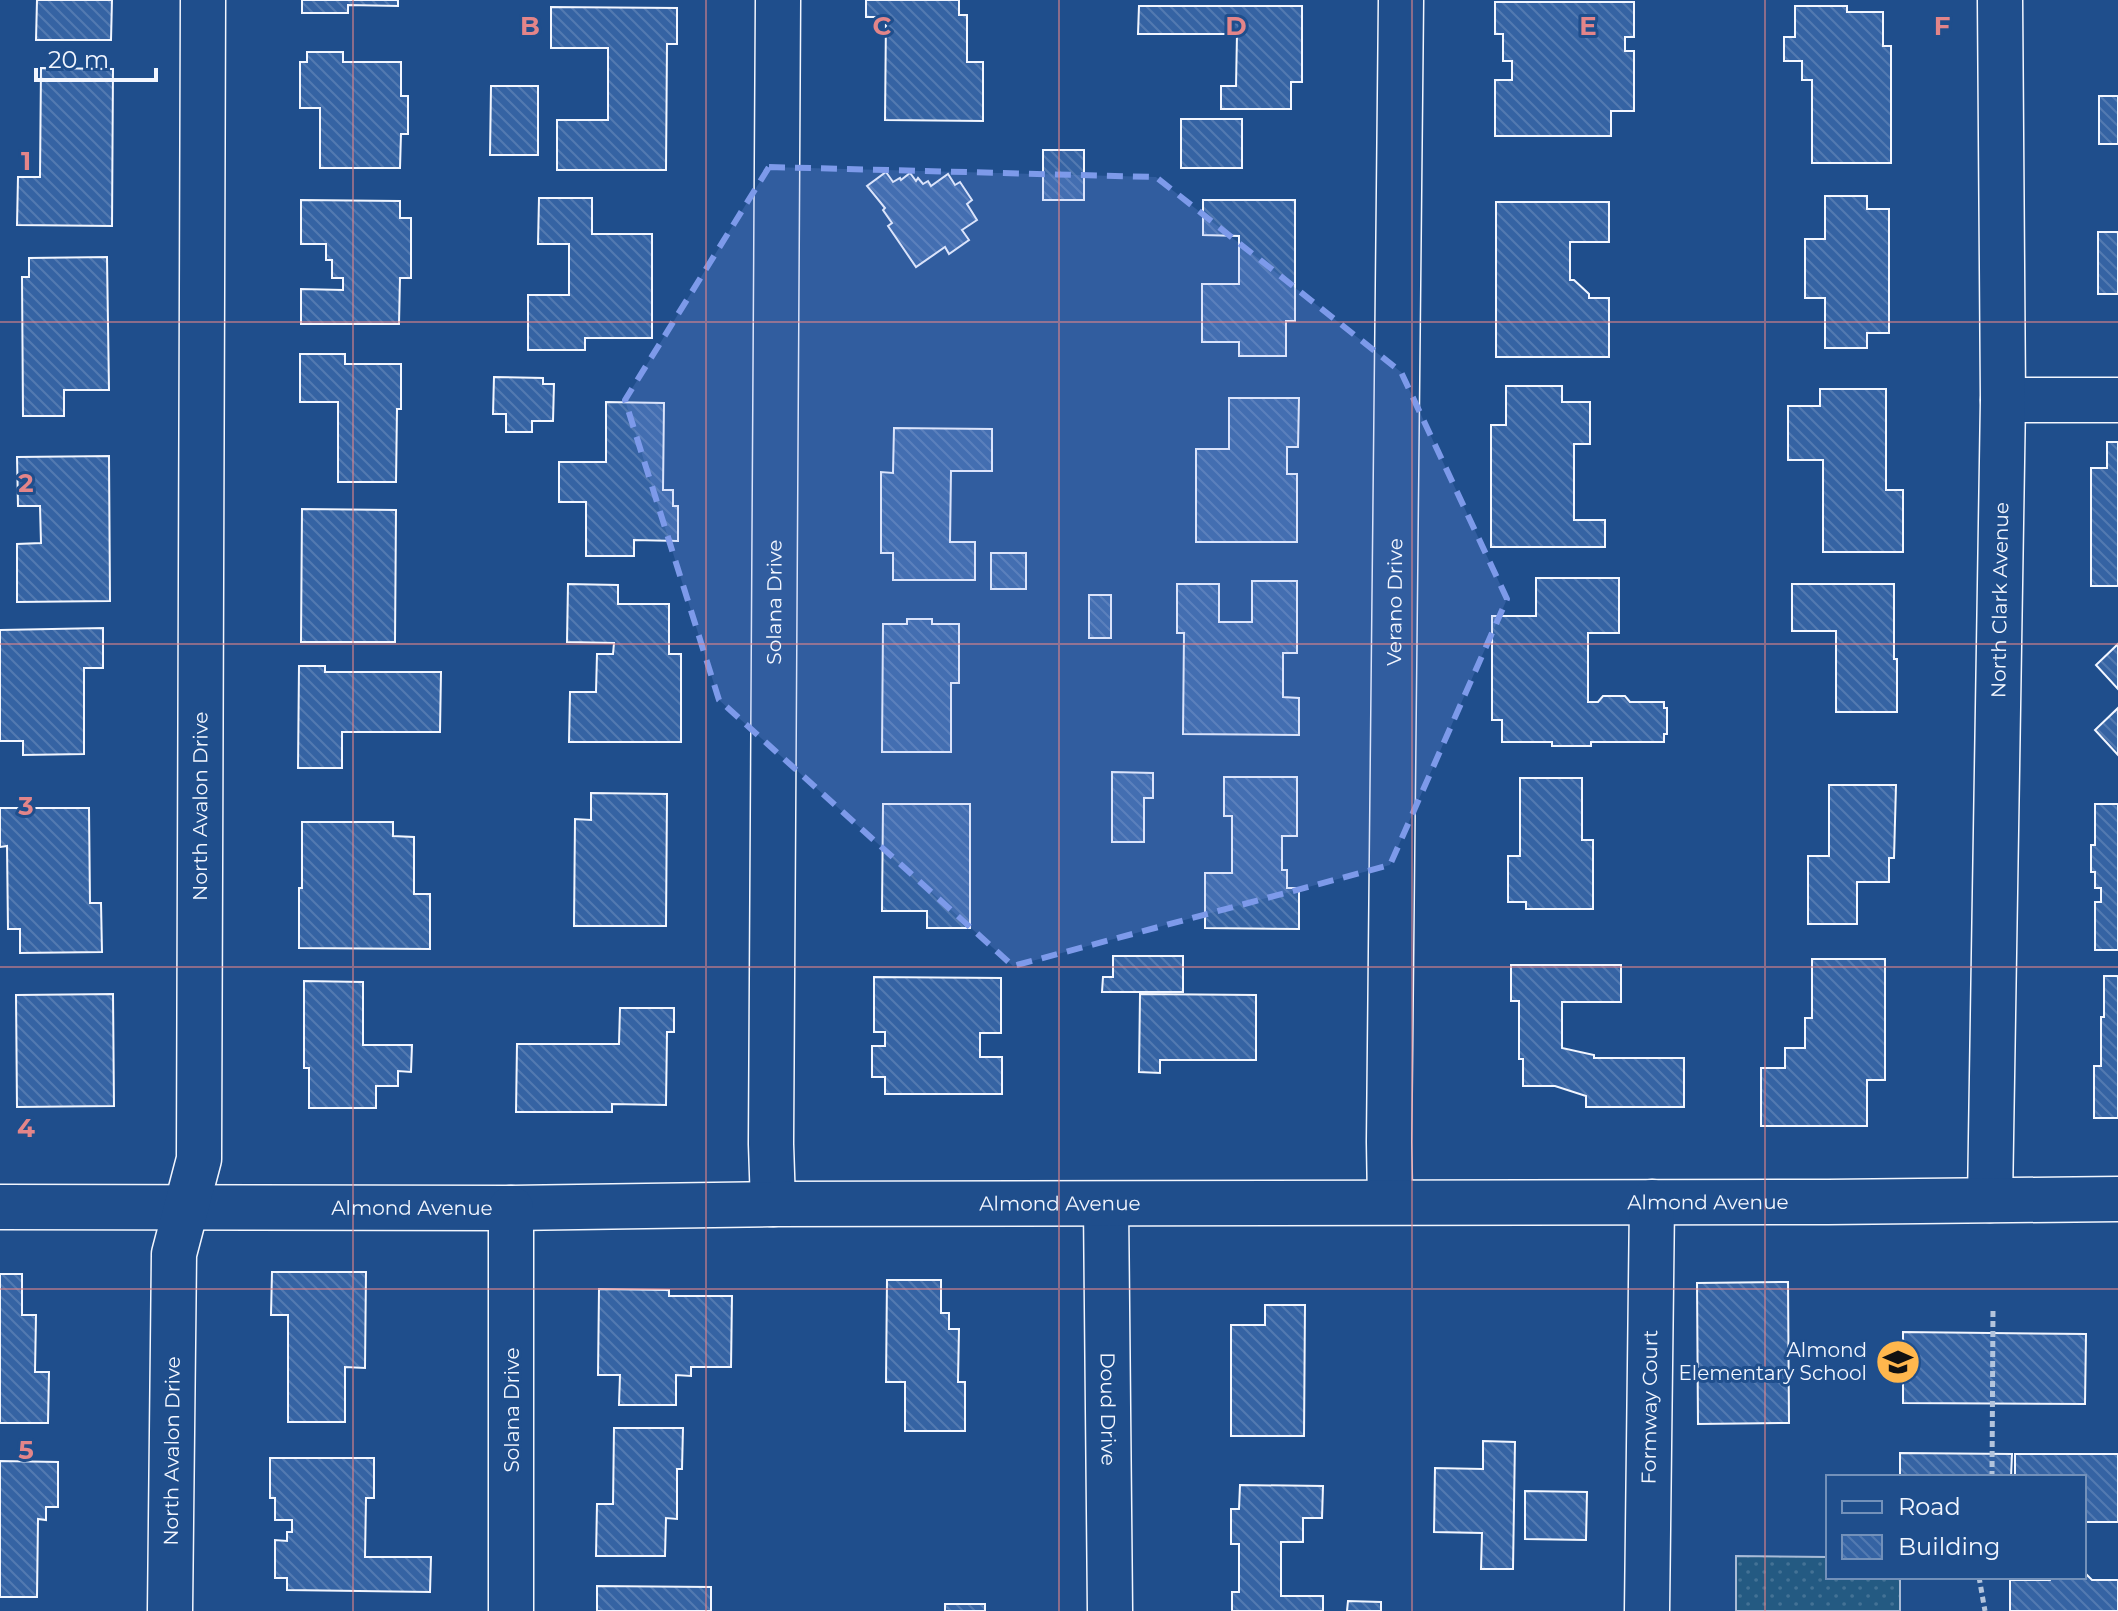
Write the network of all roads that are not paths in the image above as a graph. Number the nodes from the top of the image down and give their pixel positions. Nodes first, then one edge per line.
1 (203, 0) edge
2 (778, 0) edge
3 (1401, 0) edge
4 (2000, 0) edge
5 (2003, 400) junction
6 (2118, 400) edge
7 (2118, 1199) edge
8 (1990, 1200) junction
9 (1390, 1202) junction
10 (1652, 1202) junction
11 (773, 1204) junction
12 (1106, 1205) junction
13 (185, 1206) junction
14 (0, 1207) edge
15 (511, 1208) junction
16 (170, 1611) edge
17 (511, 1611) edge
18 (1110, 1611) edge
19 (1647, 1611) edge

1 - 13 street, North Avalon Drive
2 - 11 street, Solana Drive
3 - 9 street, Verano Drive
4 - 5 street, North Clark Avenue
5 - 6 street
5 - 8 street, North Clark Avenue
7 - 8 street, Almond Avenue
8 - 10 street, Almond Avenue
9 - 10 street, Almond Avenue
9 - 12 street, Almond Avenue
10 - 19 street, Formway Court
11 - 12 street, Almond Avenue
11 - 15 street, Almond Avenue
12 - 18 street, Doud Drive
13 - 14 street, Almond Avenue
13 - 15 street, Almond Avenue
13 - 16 street, North Avalon Drive
15 - 17 street, Solana Drive

